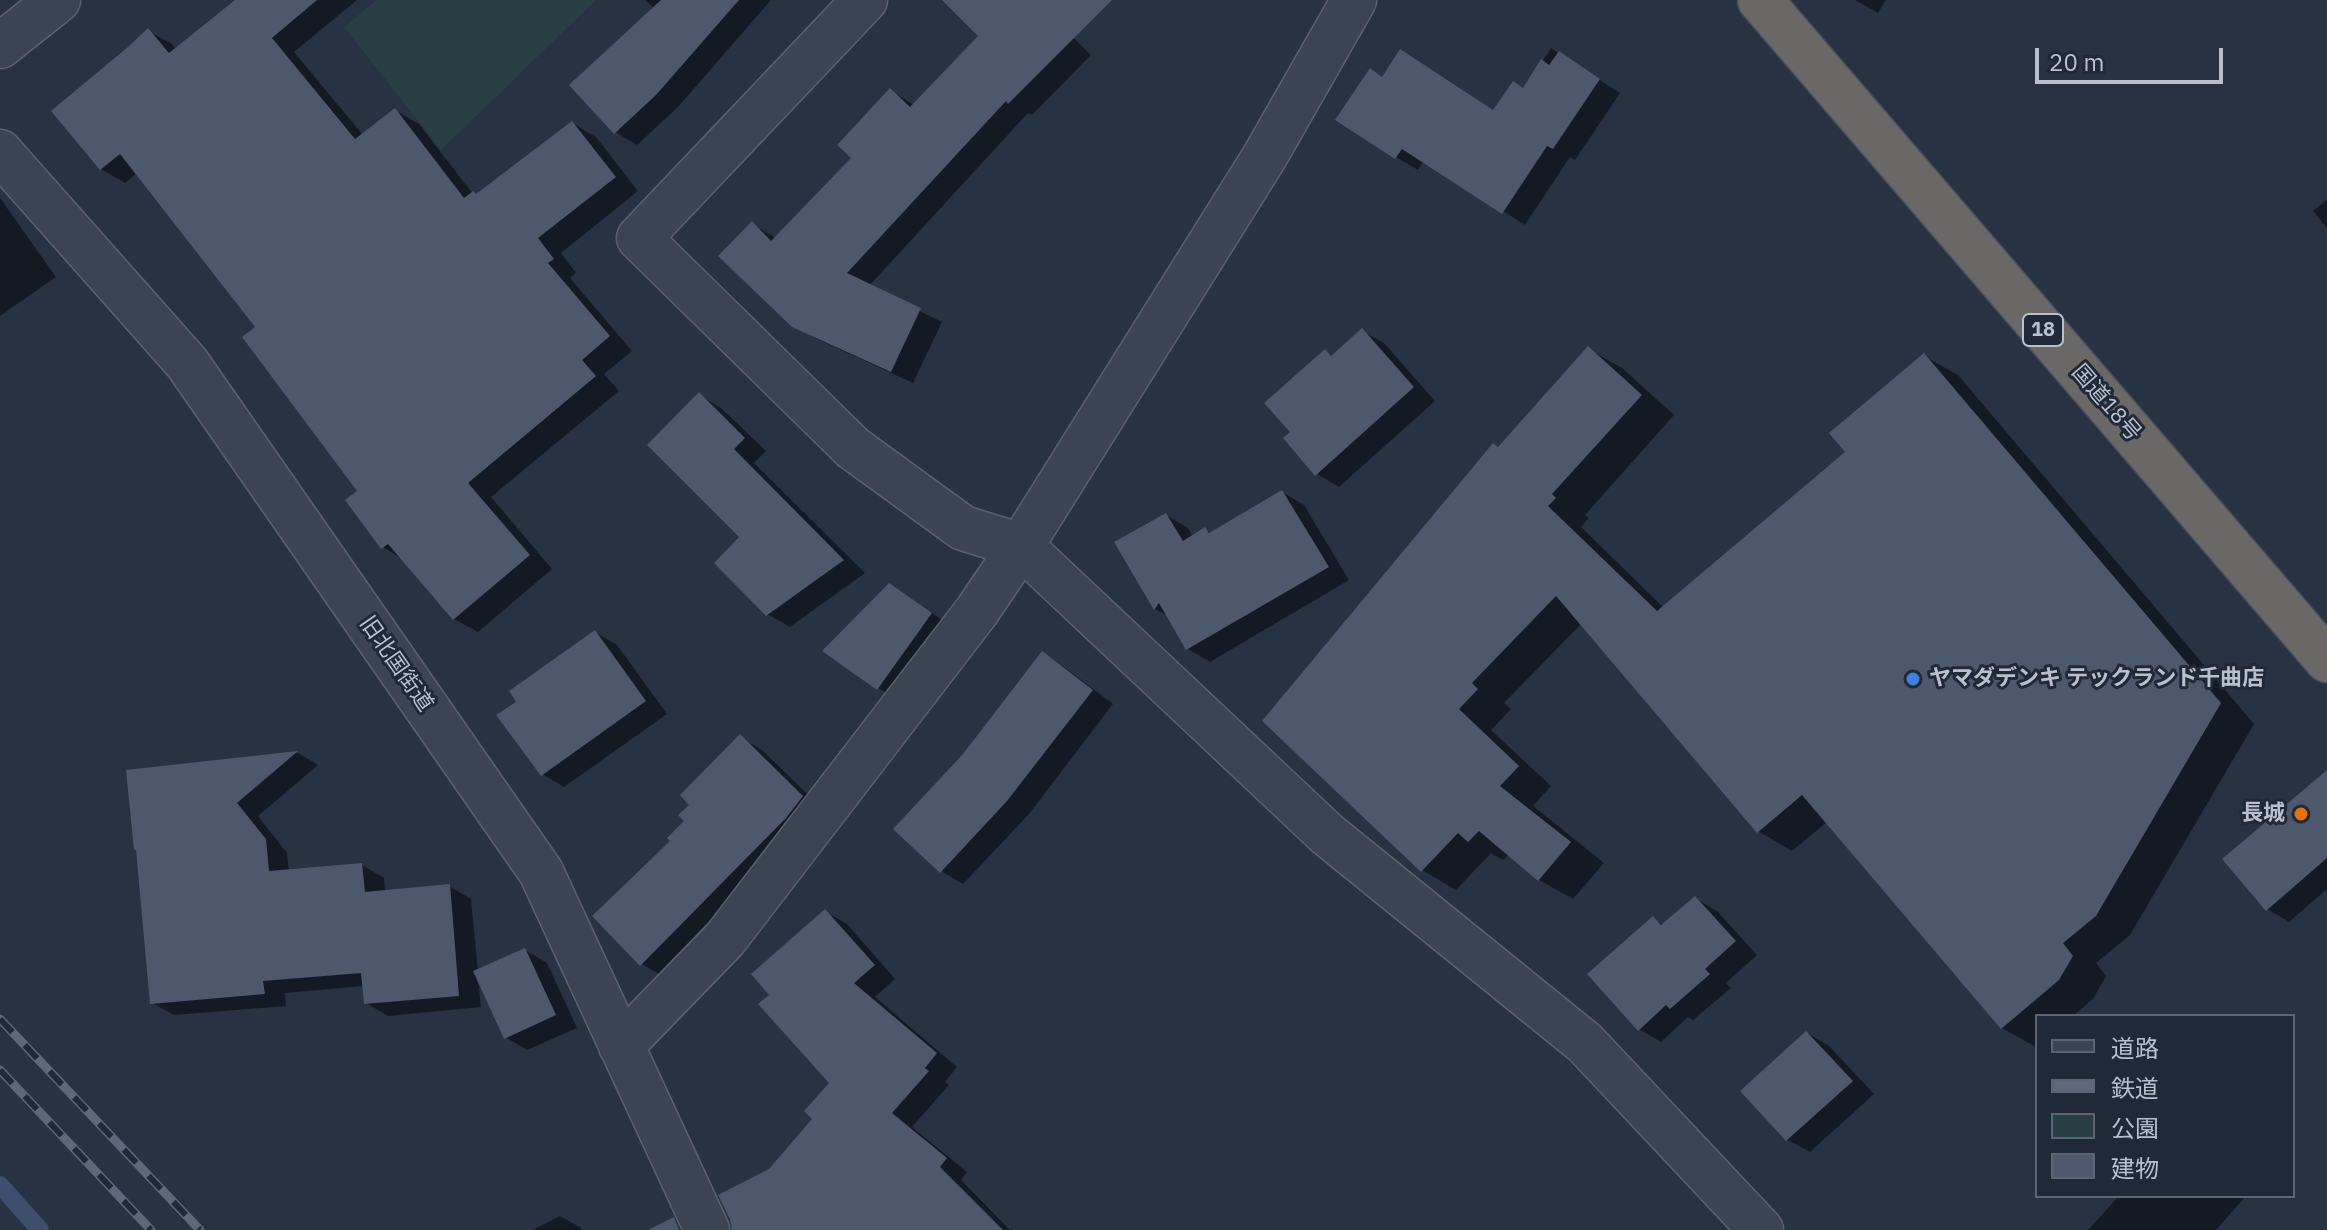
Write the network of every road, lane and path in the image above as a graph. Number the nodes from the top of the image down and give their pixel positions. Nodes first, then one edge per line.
1 (58, 0) edge
2 (865, 0) edge
3 (1354, 0) edge
4 (1760, 0) edge
5 (0, 46) edge
6 (0, 152) edge
7 (1021, 546) junction
8 (2327, 660) edge
9 (621, 1046) junction
10 (707, 1230) edge
11 (1761, 1230) edge

1 - 5 street
2 - 7 street
3 - 7 street
4 - 8 highway, 国道18号 / 18
6 - 9 street, 旧北国街道
7 - 9 street
7 - 11 street
9 - 10 street, 旧北国街道

